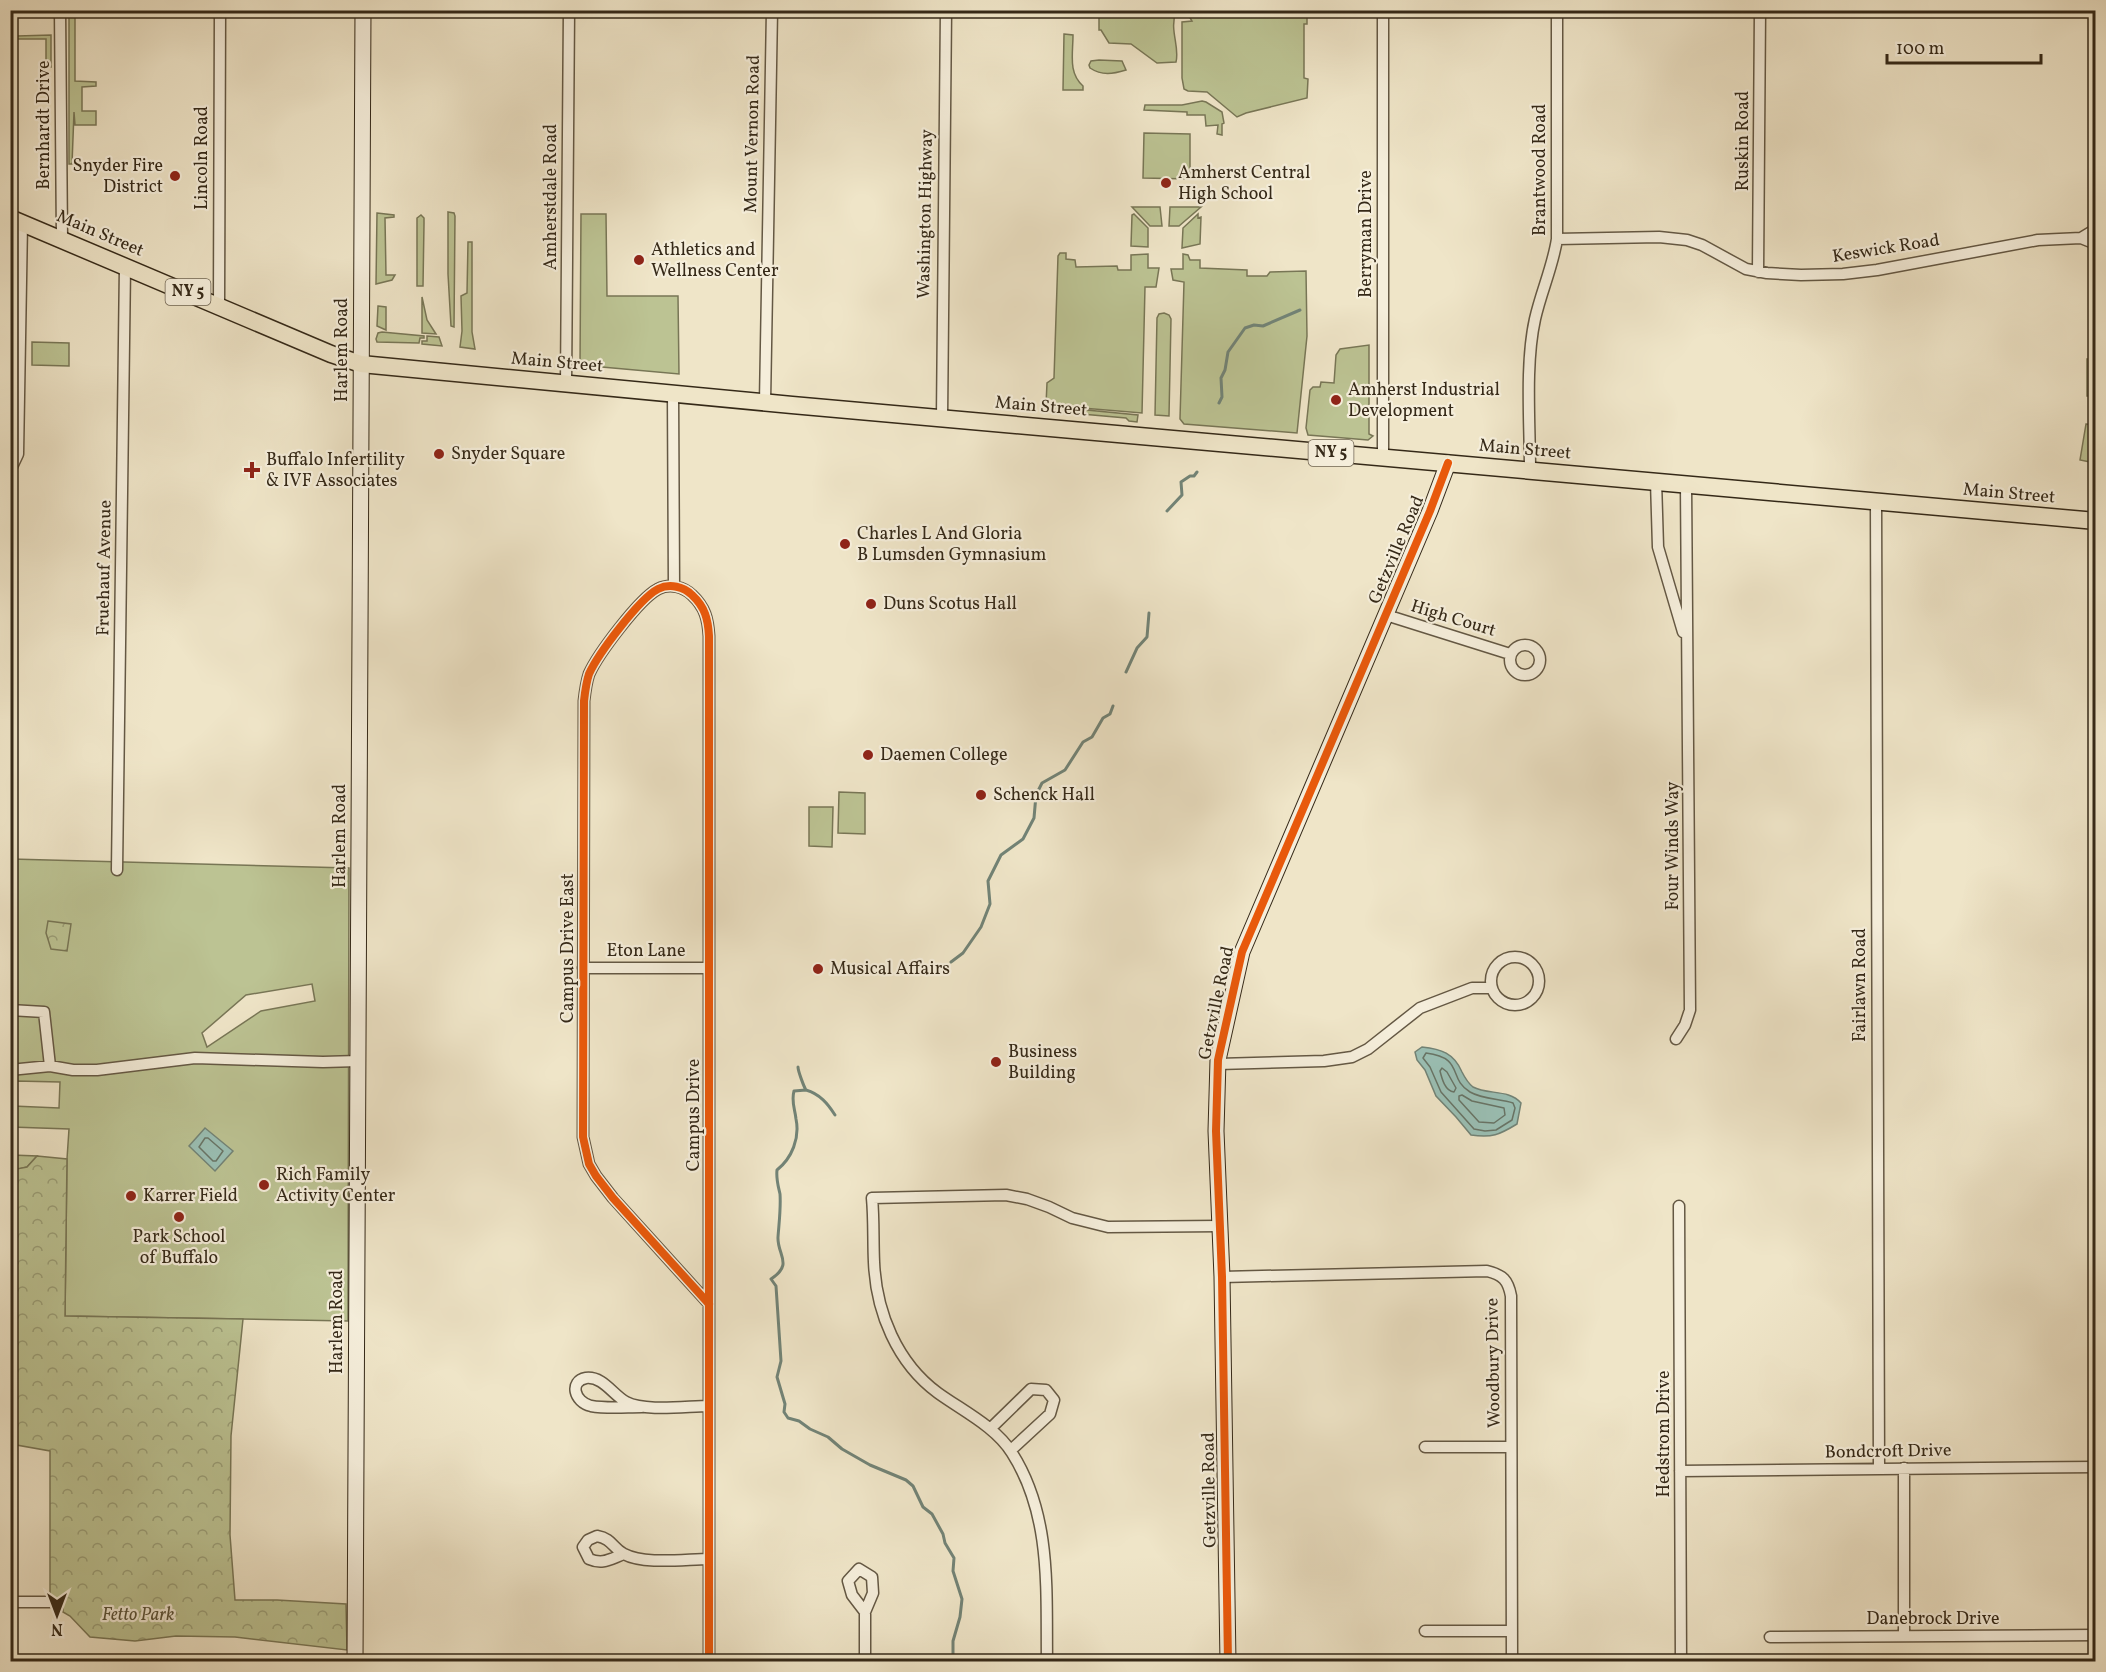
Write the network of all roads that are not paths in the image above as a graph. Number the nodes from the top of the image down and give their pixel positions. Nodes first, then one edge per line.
1 (60, 10) edge
2 (220, 10) edge
3 (363, 10) edge
4 (569, 10) edge
5 (772, 10) edge
6 (946, 10) edge
7 (1383, 10) edge
8 (1557, 10) edge
9 (1760, 10) edge
10 (16, 220) edge
11 (2096, 229) edge
12 (2081, 238) junction
13 (1557, 239) junction
14 (62, 240) junction
15 (2096, 244) edge
16 (125, 266) junction
17 (1758, 272) junction
18 (219, 306) junction
19 (361, 364) junction
20 (566, 384) junction
21 (673, 394) junction
22 (765, 402) junction
23 (942, 418) junction
24 (1383, 458) junction
25 (1448, 463) junction
26 (1530, 470) junction
27 (10, 471) edge
28 (1656, 481) junction
29 (1686, 484) junction
30 (1876, 501) junction
31 (2096, 521) edge
32 (674, 586) junction
33 (1386, 615) junction
34 (1688, 650) junction
35 (1510, 654) dead end
36 (117, 870) dead end
37 (583, 968) junction
38 (709, 968) junction
39 (1491, 988) junction
40 (10, 1010) edge
41 (1676, 1039) dead end
42 (358, 1061) junction
43 (1218, 1064) junction
44 (50, 1066) junction
45 (10, 1070) edge
46 (1679, 1206) dead end
47 (1220, 1226) junction
48 (1222, 1277) junction
49 (709, 1304) junction
50 (709, 1406) junction
51 (642, 1407) junction
52 (990, 1429) junction
53 (1511, 1447) junction
54 (1425, 1448) dead end
55 (1011, 1450) junction
56 (2096, 1467) edge
57 (1904, 1468) junction
58 (1879, 1469) junction
59 (1680, 1471) junction
60 (624, 1554) dead end
61 (709, 1559) junction
62 (10, 1602) edge
63 (51, 1602) dead end
64 (865, 1612) dead end
65 (1425, 1631) dead end
66 (1512, 1631) junction
67 (2096, 1635) edge
68 (1904, 1636) junction
69 (1770, 1637) dead end
70 (355, 1662) edge
71 (709, 1662) edge
72 (865, 1662) edge
73 (1047, 1662) edge
74 (1228, 1662) edge
75 (1512, 1662) edge
76 (1681, 1662) edge

1 - 14 street, Bernhardt Drive
2 - 18 street, Lincoln Road
3 - 19 main road, Harlem Road
4 - 20 street, Amherstdale Road
5 - 22 street, Mount Vernon Road
6 - 23 street, Washington Highway
7 - 24 street, Berryman Drive
8 - 13 street, Brantwood Road
9 - 17 street, Ruskin Road
10 - 14 main road, Main Street / NY 5
10 - 27 street
11 - 12 street, Keswick Road
12 - 15 street, Keswick Road
12 - 17 street, Keswick Road
13 - 17 street, Keswick Road
13 - 26 street, Brantwood Road
14 - 16 main road, Main Street / NY 5
16 - 18 main road, Main Street / NY 5
16 - 36 street, Fruehauf Avenue
18 - 19 main road, Main Street / NY 5
19 - 20 main road, Main Street / NY 5
19 - 42 main road, Harlem Road
20 - 21 main road, Main Street / NY 5
21 - 22 main road, Main Street / NY 5
21 - 32 street
22 - 23 main road, Main Street / NY 5
23 - 24 main road, Main Street / NY 5
24 - 25 main road, Main Street / NY 5
25 - 26 main road, Main Street / NY 5
25 - 33 main road, Getzville Road
26 - 28 main road, Main Street / NY 5
28 - 29 main road, Main Street / NY 5
28 - 34 street, Four Winds Way
29 - 30 main road, Main Street / NY 5
29 - 34 street, Four Winds Way
30 - 31 main road, Main Street / NY 5
30 - 58 street, Fairlawn Road
32 - 37 street, Campus Drive East
32 - 38 street, Campus Drive
33 - 35 street, High Court
33 - 43 main road, Getzville Road
34 - 41 street, Four Winds Way
37 - 38 street, Eton Lane
37 - 49 street, Campus Drive East
38 - 49 street, Campus Drive
39 - 39 street
39 - 43 street
40 - 44 street
42 - 44 street
42 - 70 main road, Harlem Road
43 - 47 main road, Getzville Road
44 - 45 street
46 - 59 street, Hedstrom Drive
47 - 48 main road, Getzville Road
47 - 52 street
48 - 53 street, Woodbury Drive
48 - 74 main road, Getzville Road
49 - 50 street, Campus Drive
50 - 51 street
50 - 61 street, Campus Drive
51 - 51 street
52 - 55 street
52 - 55 street
53 - 54 street
53 - 66 street, Woodbury Drive
55 - 73 street
56 - 57 street, Bondcroft Drive
57 - 58 street, Bondcroft Drive
57 - 68 street
58 - 59 street, Bondcroft Drive
59 - 76 street, Hedstrom Drive
60 - 61 street
61 - 71 street, Campus Drive
62 - 63 street
64 - 72 street
65 - 66 street
66 - 75 street, Woodbury Drive
67 - 68 street, Danebrock Drive
68 - 69 street, Danebrock Drive

